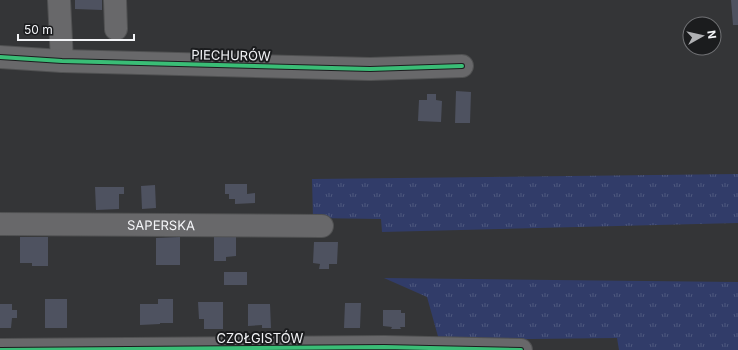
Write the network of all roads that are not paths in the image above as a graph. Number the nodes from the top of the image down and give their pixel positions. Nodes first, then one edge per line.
1 (59, 0) edge
2 (115, 0) edge
3 (116, 29) dead end
4 (0, 57) edge
5 (62, 61) junction
6 (462, 66) dead end
7 (0, 224) edge
8 (322, 226) dead end
9 (0, 350) edge
10 (520, 350) edge

1 - 5 street
2 - 3 street
4 - 5 street, PIECHURÓW
5 - 6 street, PIECHURÓW
7 - 8 street, SAPERSKA
9 - 10 street, CZOŁGISTÓW

